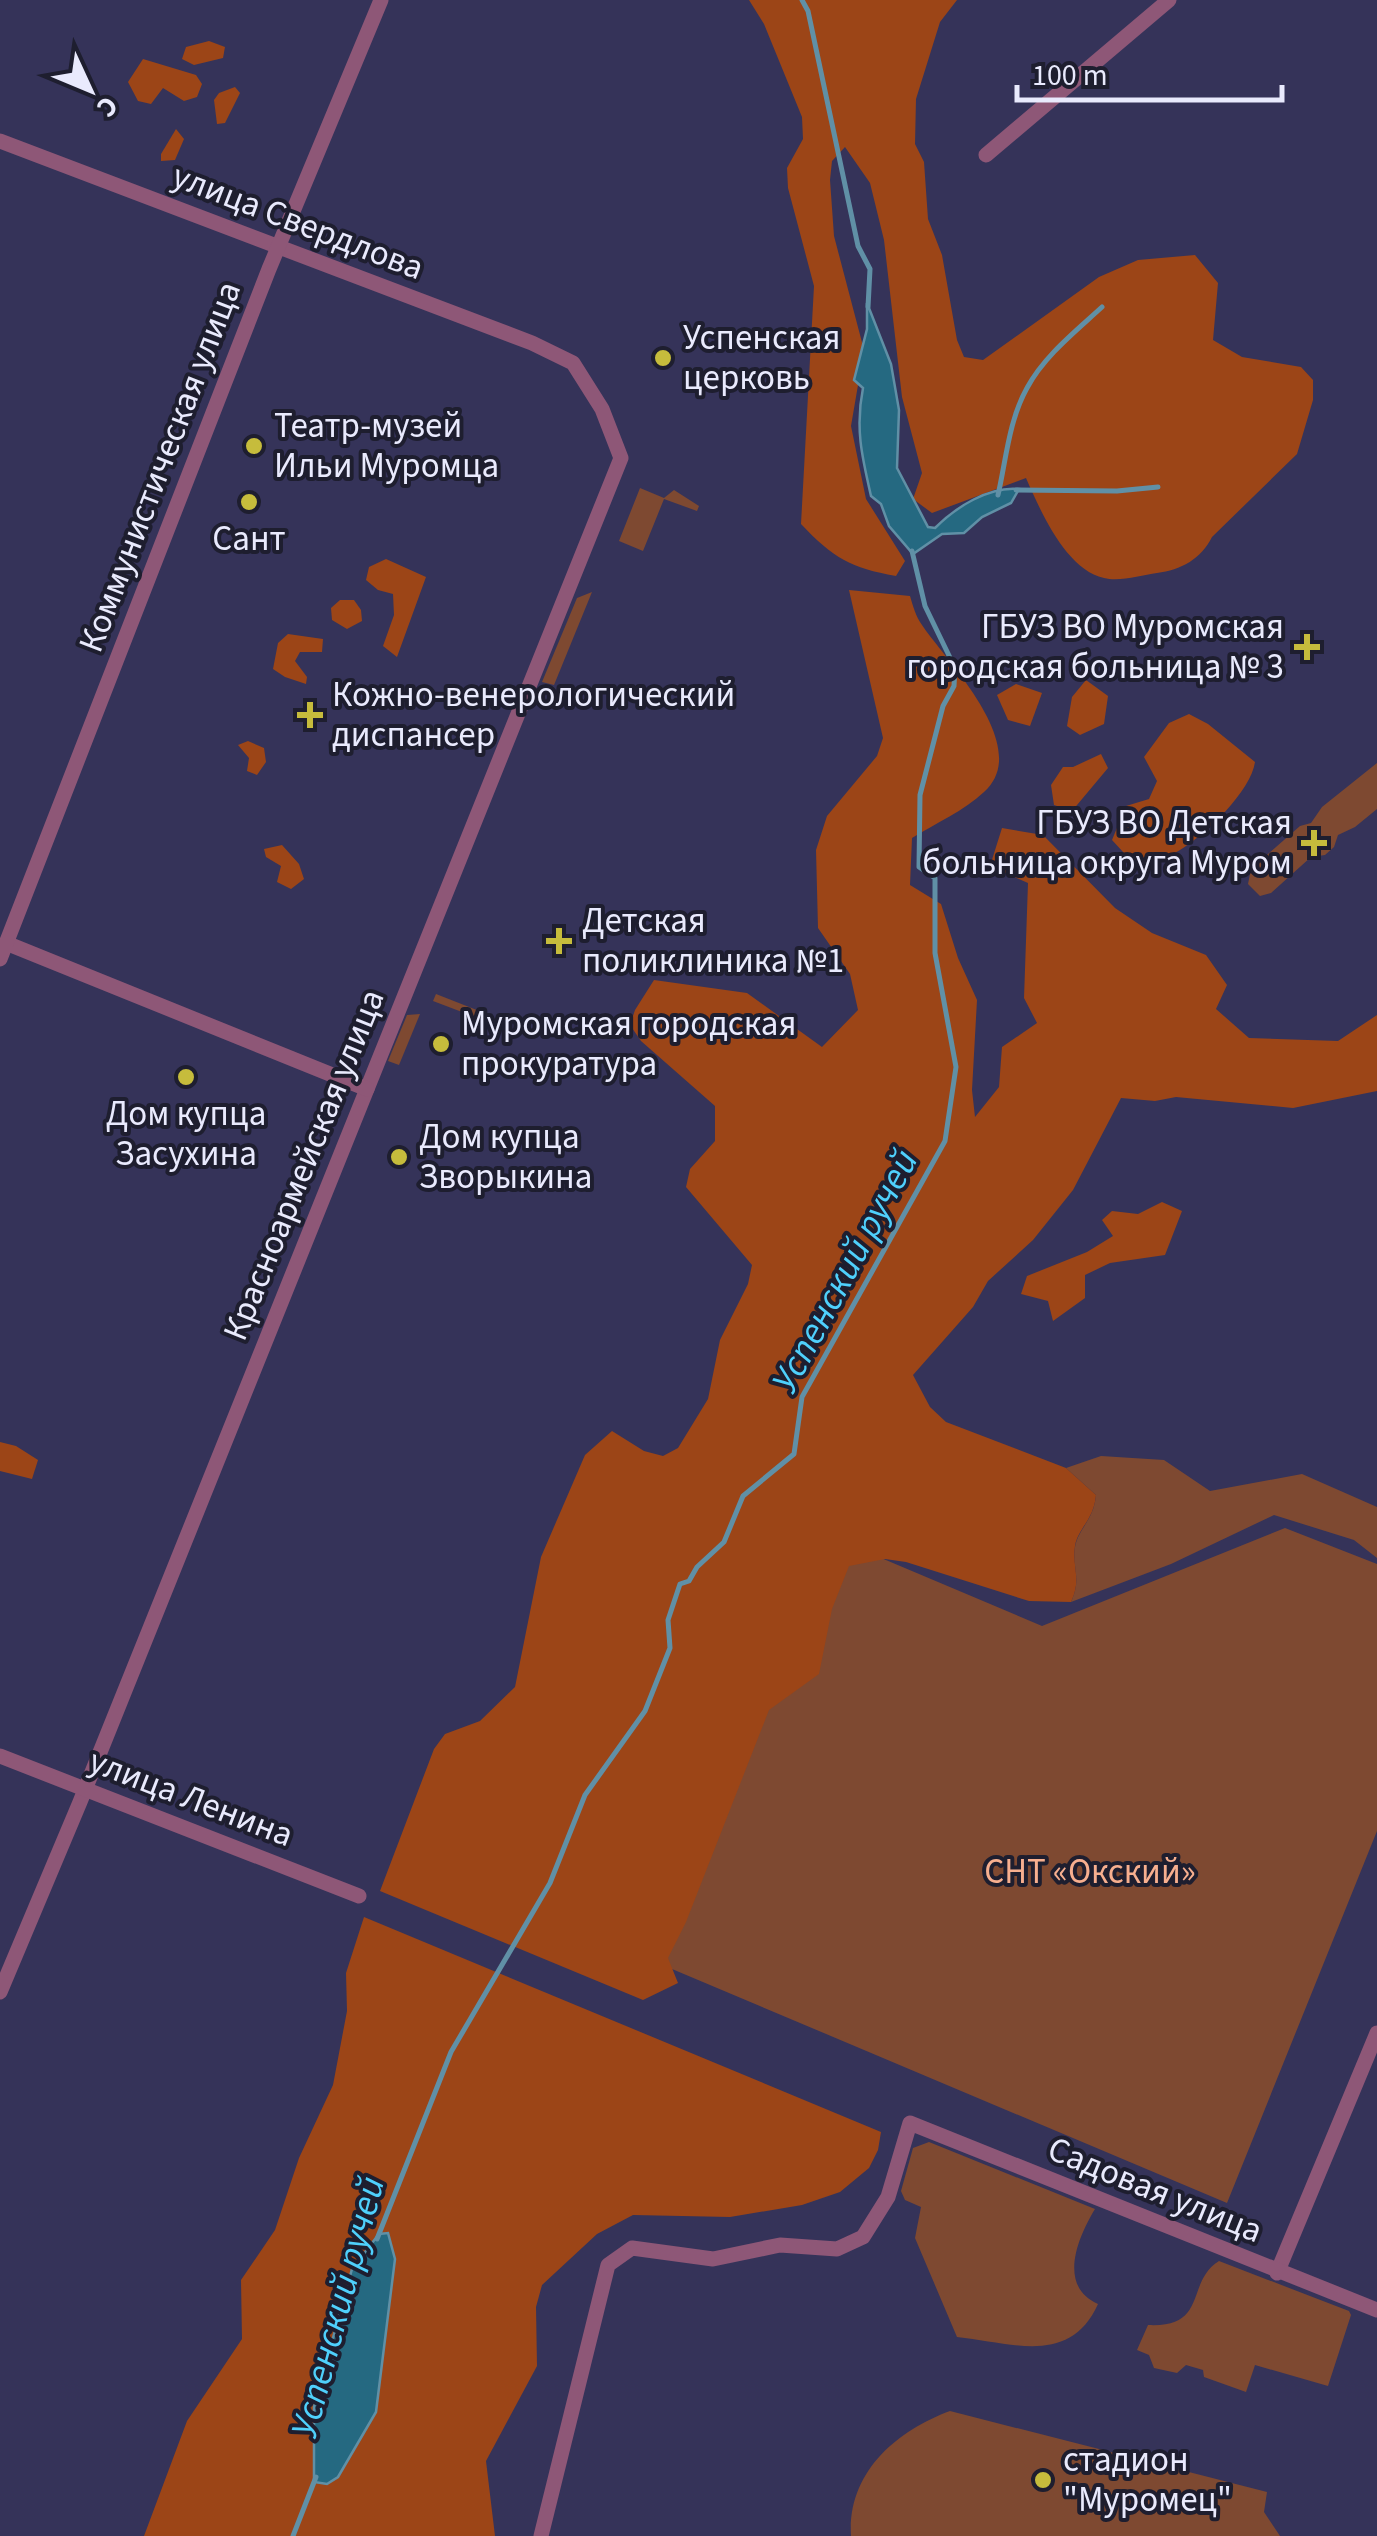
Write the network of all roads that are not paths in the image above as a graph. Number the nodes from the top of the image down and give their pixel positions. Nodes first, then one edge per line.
1 (381, 0) edge
2 (1169, 0) edge
3 (0, 141) edge
4 (986, 156) dead end
5 (278, 247) junction
6 (573, 364) joint
7 (3, 951) edge
8 (368, 1089) junction
9 (0, 1756) edge
10 (85, 1789) junction
11 (360, 1896) dead end
12 (0, 1992) edge
13 (1377, 2033) edge
14 (1277, 2273) junction
15 (1377, 2310) edge
16 (541, 2536) edge

1 - 5 street, Коммунистическая улица
2 - 4 street
3 - 5 street, улица Свердлова
5 - 6 street, улица Свердлова
5 - 7 street, Коммунистическая улица
6 - 8 street, Красноармейская улица
7 - 8 street
8 - 10 street, Красноармейская улица
9 - 10 street, улица Ленина
10 - 11 street, улица Ленина
10 - 12 street, Красноармейская улица
13 - 14 street
14 - 15 street, Садовая улица
14 - 16 street, Садовая улица

